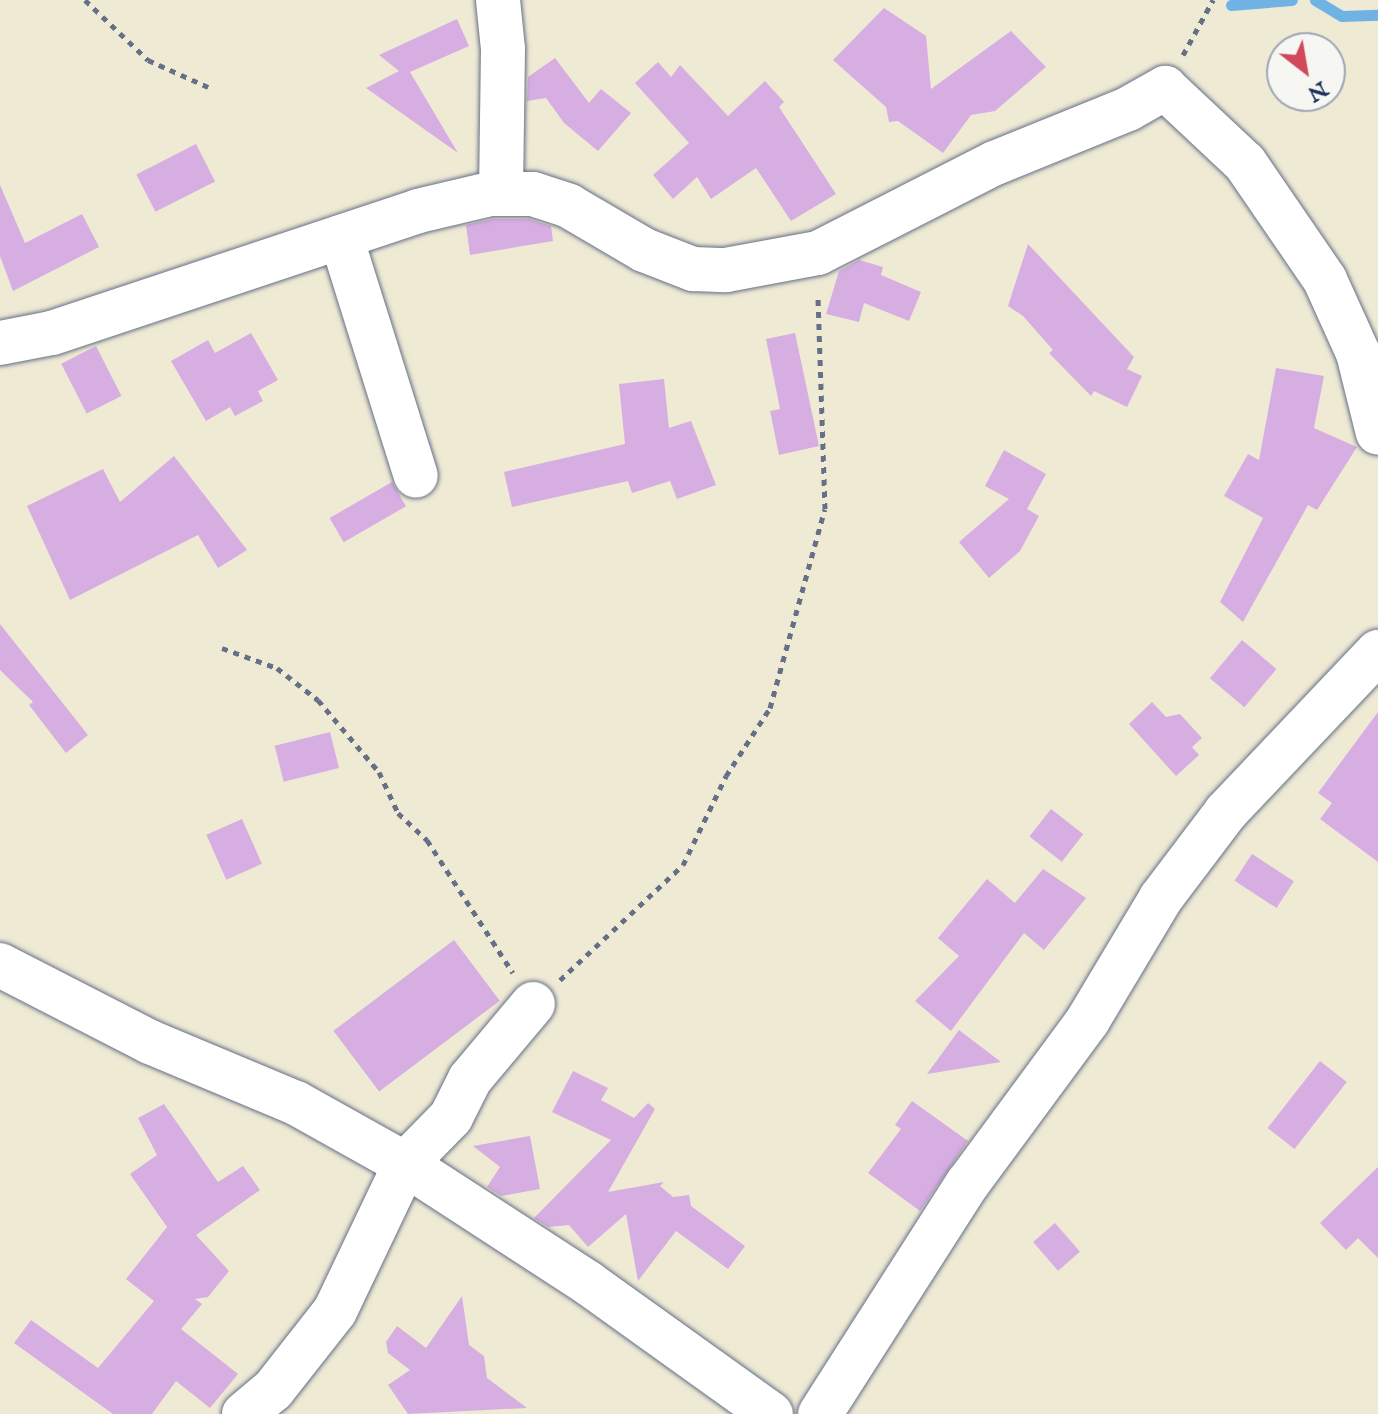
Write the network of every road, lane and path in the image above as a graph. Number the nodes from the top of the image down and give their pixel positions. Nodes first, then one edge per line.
1 (85, 0) edge
2 (498, 0) edge
3 (1213, 0) edge
4 (208, 87) dead end
5 (1165, 88) junction
6 (501, 194) junction
7 (341, 237) junction
8 (818, 253) junction
9 (0, 343) edge
10 (1378, 433) edge
11 (416, 476) dead end
12 (222, 648) dead end
13 (1378, 652) edge
14 (0, 965) edge
15 (533, 1004) junction
16 (405, 1164) junction
17 (244, 1414) edge
18 (771, 1414) edge
19 (820, 1414) edge

1 - 4 path
2 - 6 street
3 - 5 path
5 - 8 street
5 - 10 street
6 - 7 street
6 - 8 street
7 - 9 street
7 - 11 street
8 - 15 path
12 - 15 path
13 - 19 street
14 - 16 street
15 - 16 street
16 - 17 street
16 - 18 street

